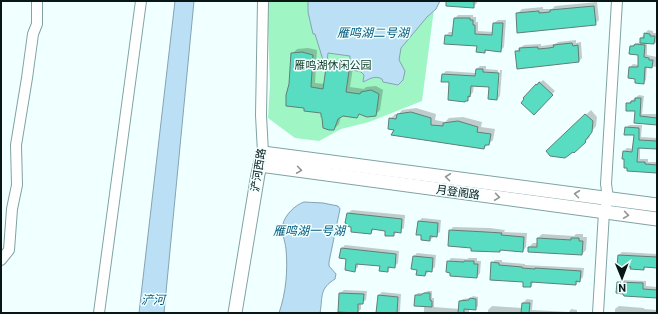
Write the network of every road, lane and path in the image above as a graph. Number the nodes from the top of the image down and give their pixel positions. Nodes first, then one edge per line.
1 (37, 1) edge
2 (141, 1) edge
3 (263, 1) edge
4 (617, 1) edge
5 (262, 159) junction
6 (608, 198) junction
7 (657, 205) edge
8 (604, 212) junction
9 (657, 219) edge
10 (1, 260) edge
11 (99, 313) edge
12 (235, 313) edge
13 (598, 313) edge

1 - 10 street
2 - 11 street
3 - 5 street, 浐河西路
4 - 6 street
6 -> 5 main road, 月登阁路
5 -> 8 main road, 月登阁路
5 - 12 main road, 浐河西路
6 - 7 main road, 月登阁路
6 - 8 street
8 -> 9 main road, 月登阁路
8 - 13 street

